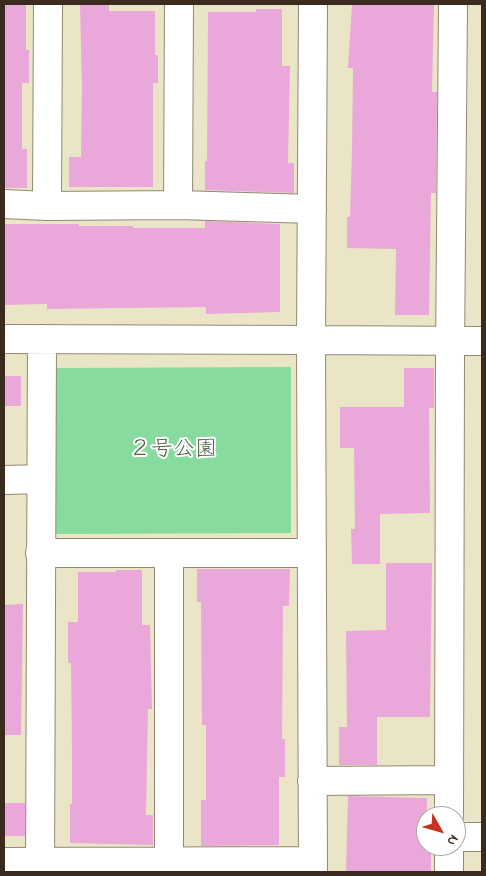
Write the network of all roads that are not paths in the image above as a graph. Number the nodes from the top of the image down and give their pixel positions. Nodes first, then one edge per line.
1 (48, 4) edge
2 (179, 4) edge
3 (314, 4) edge
4 (453, 4) edge
5 (4, 204) edge
6 (178, 205) junction
7 (47, 206) junction
8 (312, 209) junction
9 (4, 339) edge
10 (42, 339) junction
11 (312, 340) junction
12 (450, 340) junction
13 (482, 340) edge
14 (41, 479) junction
15 (4, 480) edge
16 (40, 553) junction
17 (312, 553) junction
18 (170, 554) junction
19 (449, 780) junction
20 (312, 781) junction
21 (449, 806) edge
22 (466, 836) edge
23 (482, 837) edge
24 (449, 856) edge
25 (4, 862) edge
26 (40, 867) edge
27 (169, 867) edge
28 (313, 867) edge
29 (449, 872) edge

1 - 7 street
2 - 6 street
3 - 8 street
4 - 12 street
5 - 7 street
6 - 7 street
6 - 8 street
8 - 11 street
9 - 10 street
10 - 11 street
10 - 14 street
11 - 12 street
11 - 17 street
12 - 13 street
12 - 19 street
14 - 15 street
14 - 16 street
16 - 18 street
16 - 26 street
17 - 18 street
17 - 20 street
18 - 27 street
19 - 20 street
19 - 21 street
20 - 28 street
22 - 23 street
24 - 29 street
25 - 26 street
26 - 27 street
27 - 28 street

